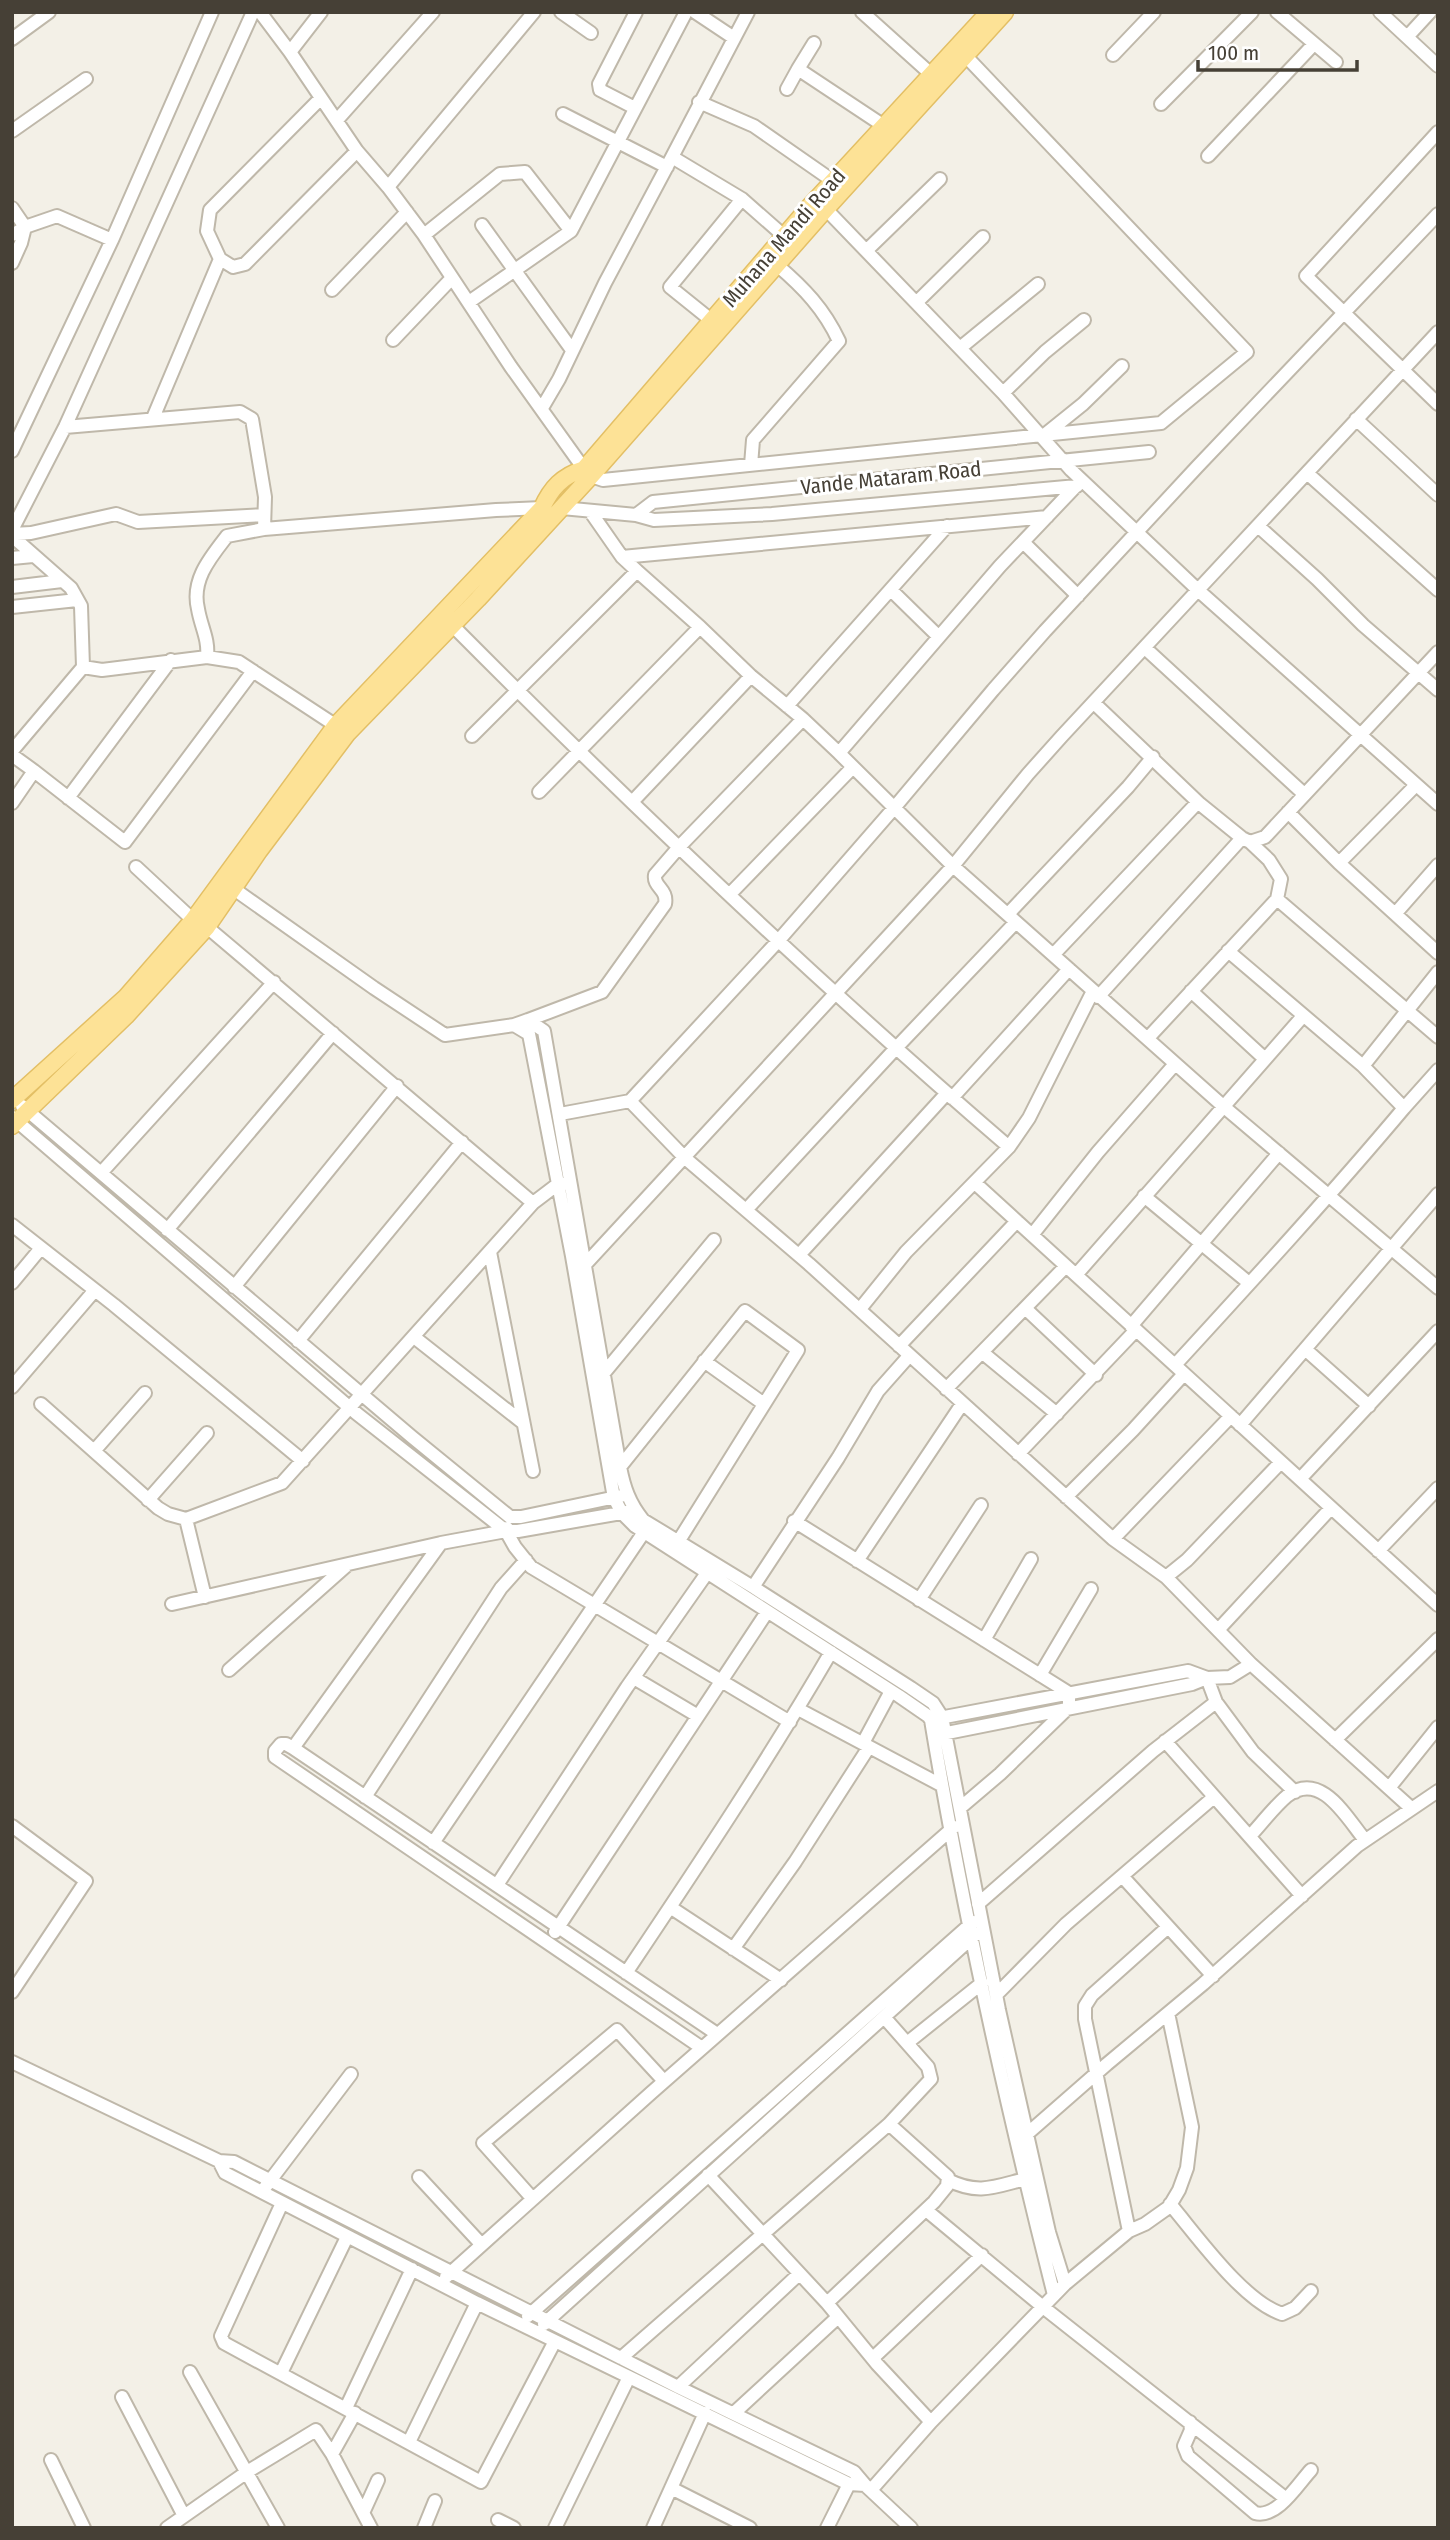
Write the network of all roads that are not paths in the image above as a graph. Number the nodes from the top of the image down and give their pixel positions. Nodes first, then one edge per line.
1 (49, 12) edge
2 (212, 12) edge
3 (253, 12) edge
4 (260, 12) edge
5 (321, 12) edge
6 (433, 12) edge
7 (534, 12) edge
8 (561, 12) edge
9 (636, 12) edge
10 (686, 12) edge
11 (695, 12) edge
12 (748, 12) edge
13 (862, 12) edge
14 (1006, 12) edge
15 (1154, 12) edge
16 (1252, 12) edge
17 (1277, 12) edge
18 (1380, 12) edge
19 (1430, 12) edge
20 (981, 15) edge
21 (591, 33) dead end
22 (1406, 37) junction
23 (734, 38) junction
24 (12, 39) edge
25 (814, 43) dead end
26 (1314, 44) junction
27 (962, 51) junction
28 (290, 52) junction
29 (1113, 55) dead end
30 (1336, 62) dead end
31 (1438, 66) edge
32 (798, 69) junction
33 (932, 75) junction
34 (86, 79) dead end
35 (786, 89) dead end
36 (320, 99) junction
37 (699, 102) junction
38 (1161, 104) dead end
39 (635, 108) junction
40 (563, 114) dead end
41 (337, 120) junction
42 (884, 126) junction
43 (12, 131) edge
44 (1438, 132) edge
45 (618, 143) junction
46 (356, 151) junction
47 (1208, 156) dead end
48 (669, 162) junction
49 (940, 179) dead end
50 (833, 181) junction
51 (388, 187) junction
52 (743, 199) junction
53 (821, 204) junction
54 (12, 208) edge
55 (407, 212) junction
56 (1438, 214) edge
57 (482, 225) dead end
58 (25, 227) junction
59 (571, 231) junction
60 (12, 234) edge
61 (424, 235) junction
62 (784, 236) junction
63 (983, 237) dead end
64 (112, 240) junction
65 (867, 250) junction
66 (220, 259) junction
67 (12, 263) edge
68 (777, 265) junction
69 (515, 270) junction
70 (452, 278) junction
71 (1038, 284) dead end
72 (332, 290) dead end
73 (469, 302) junction
74 (917, 302) junction
75 (1343, 314) junction
76 (712, 320) junction
77 (1084, 320) dead end
78 (1438, 332) edge
79 (393, 340) dead end
80 (960, 348) junction
81 (572, 350) junction
82 (1122, 366) dead end
83 (1402, 370) junction
84 (1003, 393) junction
85 (1438, 404) edge
86 (541, 408) junction
87 (153, 418) junction
88 (1356, 419) junction
89 (65, 427) junction
90 (1041, 437) junction
91 (12, 451) edge
92 (1149, 452) dead end
93 (1063, 460) junction
94 (751, 466) junction
95 (587, 472) junction
96 (1307, 472) junction
97 (1079, 483) junction
98 (1438, 495) edge
99 (542, 508) junction
100 (562, 508) junction
101 (590, 511) junction
102 (264, 515) junction
103 (636, 515) junction
104 (1047, 517) junction
105 (947, 526) junction
106 (1258, 526) junction
107 (264, 529) junction
108 (12, 533) edge
109 (1137, 533) junction
110 (1023, 542) junction
111 (33, 556) junction
112 (622, 556) junction
113 (12, 558) edge
114 (637, 571) junction
115 (62, 581) junction
116 (12, 587) edge
117 (891, 590) junction
118 (1438, 590) edge
119 (1199, 591) junction
120 (1078, 596) junction
121 (77, 600) junction
122 (12, 607) edge
123 (452, 625) junction
124 (700, 627) junction
125 (939, 637) junction
126 (1145, 648) junction
127 (1438, 652) edge
128 (207, 657) junction
129 (171, 660) junction
130 (83, 667) junction
131 (253, 671) junction
132 (1419, 672) junction
133 (751, 676) junction
134 (517, 690) junction
135 (1438, 690) edge
136 (1094, 703) junction
137 (787, 706) junction
138 (803, 719) junction
139 (342, 730) junction
140 (472, 736) dead end
141 (1361, 736) junction
142 (579, 749) junction
143 (12, 753) edge
144 (839, 753) junction
145 (1153, 757) junction
146 (853, 767) junction
147 (34, 771) junction
148 (1416, 785) junction
149 (538, 792) dead end
150 (1304, 794) junction
151 (68, 797) junction
152 (633, 801) junction
153 (1198, 802) junction
154 (12, 803) edge
155 (1438, 804) edge
156 (894, 808) junction
157 (1287, 812) junction
158 (1246, 840) junction
159 (680, 846) junction
160 (1339, 863) junction
161 (1438, 865) edge
162 (953, 866) junction
163 (136, 867) dead end
164 (234, 889) junction
165 (730, 894) junction
166 (1278, 899) junction
167 (1395, 914) junction
168 (1012, 918) junction
169 (200, 923) junction
170 (779, 940) junction
171 (1228, 951) junction
172 (1438, 953) edge
173 (1054, 955) junction
174 (1069, 969) junction
175 (1438, 972) edge
176 (274, 982) junction
177 (1191, 991) junction
178 (835, 993) junction
179 (1096, 994) junction
180 (1409, 1011) junction
181 (1303, 1016) junction
182 (528, 1020) junction
183 (514, 1026) junction
184 (334, 1033) junction
185 (1438, 1037) edge
186 (1148, 1038) junction
187 (897, 1047) junction
188 (1265, 1059) junction
189 (1175, 1063) junction
190 (1363, 1066) junction
191 (1438, 1070) edge
192 (397, 1087) junction
193 (950, 1096) junction
194 (13, 1100) edge
195 (630, 1101) junction
196 (1223, 1107) junction
197 (1404, 1108) junction
198 (560, 1114) junction
199 (18, 1119) edge
200 (462, 1142) junction
201 (1009, 1147) junction
202 (1279, 1153) junction
203 (685, 1158) junction
204 (101, 1173) junction
205 (975, 1183) junction
206 (558, 1184) junction
207 (572, 1184) junction
208 (1438, 1194) edge
209 (1144, 1196) junction
210 (1329, 1196) junction
211 (533, 1202) junction
212 (747, 1210) junction
213 (1017, 1222) junction
214 (12, 1225) edge
215 (167, 1230) junction
216 (1032, 1235) junction
217 (714, 1240) dead end
218 (1201, 1244) junction
219 (41, 1248) junction
220 (1391, 1248) junction
221 (489, 1252) junction
222 (799, 1255) junction
223 (586, 1265) junction
224 (1071, 1270) junction
225 (575, 1274) junction
226 (12, 1283) edge
227 (1249, 1283) junction
228 (234, 1287) junction
229 (1438, 1288) edge
230 (95, 1290) junction
231 (860, 1309) junction
232 (1026, 1309) junction
233 (1134, 1328) junction
234 (1438, 1331) edge
235 (414, 1337) junction
236 (298, 1341) junction
237 (899, 1346) junction
238 (1305, 1349) junction
239 (984, 1353) junction
240 (909, 1356) junction
241 (704, 1361) junction
242 (1180, 1370) junction
243 (604, 1373) junction
244 (1096, 1374) junction
245 (12, 1387) edge
246 (946, 1389) junction
247 (145, 1393) dead end
248 (362, 1396) junction
249 (41, 1404) dead end
250 (764, 1404) junction
251 (962, 1404) junction
252 (1369, 1406) junction
253 (351, 1408) junction
254 (1058, 1413) junction
255 (1235, 1420) junction
256 (522, 1422) junction
257 (207, 1433) dead end
258 (93, 1451) junction
259 (1018, 1454) junction
260 (303, 1461) junction
261 (1280, 1462) junction
262 (620, 1466) junction
263 (533, 1471) dead end
264 (1300, 1479) junction
265 (1438, 1488) edge
266 (620, 1496) junction
267 (1066, 1497) junction
268 (148, 1500) junction
269 (981, 1506) dead end
270 (1331, 1508) junction
271 (628, 1511) junction
272 (510, 1517) junction
273 (186, 1519) junction
274 (794, 1521) junction
275 (506, 1531) junction
276 (644, 1532) junction
277 (1113, 1539) junction
278 (678, 1542) junction
279 (441, 1543) junction
280 (1378, 1551) junction
281 (1031, 1559) dead end
282 (526, 1560) junction
283 (857, 1561) junction
284 (349, 1564) junction
285 (707, 1573) junction
286 (1166, 1577) junction
287 (753, 1587) junction
288 (1091, 1589) dead end
289 (205, 1597) junction
290 (919, 1600) junction
291 (172, 1604) dead end
292 (595, 1604) junction
293 (1438, 1605) edge
294 (767, 1612) junction
295 (1218, 1630) junction
296 (1438, 1639) edge
297 (984, 1640) junction
298 (658, 1643) junction
299 (831, 1652) junction
300 (1251, 1664) junction
301 (229, 1670) dead end
302 (1040, 1675) junction
303 (634, 1678) junction
304 (1207, 1678) junction
305 (721, 1681) junction
306 (891, 1691) junction
307 (1069, 1693) junction
308 (1216, 1702) junction
309 (1069, 1707) junction
310 (798, 1709) junction
311 (698, 1716) junction
312 (936, 1719) junction
313 (790, 1723) junction
314 (1438, 1727) edge
315 (938, 1734) junction
316 (1335, 1740) junction
317 (1165, 1741) junction
318 (866, 1745) junction
319 (293, 1748) junction
320 (941, 1785) junction
321 (1389, 1788) junction
322 (1438, 1791) edge
323 (1295, 1792) junction
324 (365, 1797) junction
325 (1214, 1797) junction
326 (1411, 1808) junction
327 (961, 1814) junction
328 (12, 1826) edge
329 (950, 1830) junction
330 (1251, 1836) junction
331 (1365, 1840) junction
332 (433, 1843) junction
333 (1122, 1876) junction
334 (497, 1885) junction
335 (1302, 1896) junction
336 (670, 1907) junction
337 (977, 1922) junction
338 (558, 1927) junction
339 (1168, 1927) junction
340 (548, 1941) junction
341 (733, 1949) junction
342 (626, 1972) junction
343 (1213, 1976) junction
344 (781, 1980) junction
345 (982, 1983) junction
346 (12, 1992) edge
347 (996, 1995) junction
348 (1168, 2013) junction
349 (884, 2017) junction
350 (717, 2034) junction
351 (907, 2043) junction
352 (702, 2048) junction
353 (12, 2062) edge
354 (1096, 2073) junction
355 (351, 2074) dead end
356 (664, 2081) junction
357 (889, 2124) junction
358 (1027, 2134) junction
359 (219, 2161) junction
360 (708, 2175) junction
361 (419, 2177) dead end
362 (1025, 2179) junction
363 (948, 2180) junction
364 (270, 2181) junction
365 (261, 2192) junction
366 (532, 2198) junction
367 (282, 2203) junction
368 (1170, 2204) junction
369 (926, 2210) junction
370 (1129, 2231) junction
371 (763, 2234) junction
372 (347, 2237) junction
373 (481, 2244) junction
374 (982, 2255) junction
375 (412, 2269) junction
376 (450, 2273) junction
377 (799, 2274) junction
378 (439, 2283) junction
379 (1065, 2284) junction
380 (1311, 2291) dead end
381 (1054, 2295) junction
382 (477, 2302) junction
383 (827, 2303) junction
384 (1043, 2307) junction
385 (531, 2312) junction
386 (838, 2317) junction
387 (548, 2321) junction
388 (520, 2323) junction
389 (536, 2331) junction
390 (555, 2341) junction
391 (621, 2358) junction
392 (873, 2358) junction
393 (190, 2372) dead end
394 (282, 2373) junction
395 (629, 2376) junction
396 (678, 2387) junction
397 (122, 2397) dead end
398 (350, 2410) junction
399 (705, 2413) junction
400 (734, 2413) junction
401 (931, 2422) junction
402 (1190, 2422) junction
403 (409, 2442) junction
404 (332, 2454) junction
405 (51, 2460) dead end
406 (1311, 2470) dead end
407 (247, 2472) junction
408 (378, 2480) dead end
409 (849, 2484) junction
410 (868, 2487) junction
411 (671, 2488) junction
412 (1285, 2498) junction
413 (435, 2501) dead end
414 (363, 2513) junction
415 (498, 2520) dead end
416 (177, 2523) edge
417 (746, 2527) edge
418 (84, 2528) edge
419 (278, 2528) edge
420 (371, 2528) edge
421 (424, 2528) edge
422 (513, 2528) edge
423 (555, 2528) edge
424 (653, 2528) edge
425 (827, 2528) edge
426 (911, 2528) edge

1 - 24 street
2 - 64 street
3 - 89 street
4 - 28 street
5 - 28 street
6 - 41 street
7 - 51 street
8 - 21 street
9 - 39 street
10 - 39 street
11 - 23 street
12 - 23 street
13 - 33 street
14 - 27 main road
15 - 29 street
16 - 38 street
17 - 26 street
18 - 22 street
19 - 22 street
20 - 27 main road, Muhana Mandi Road
22 - 31 street
23 - 37 street
25 - 32 street
26 - 30 street
26 - 47 street
27 - 33 main road, Muhana Mandi Road
27 - 53 main road
27 - 90 street
28 - 36 street
32 - 35 street
32 - 42 street
33 - 42 main road, Muhana Mandi Road
34 - 43 street
36 - 41 street
36 - 66 street
37 - 48 street
37 - 50 street
39 - 45 street
40 - 45 street
41 - 46 street
42 - 50 main road, Muhana Mandi Road
44 - 75 street
45 - 48 street
45 - 59 street
46 - 51 street
46 - 66 street
48 - 52 street
48 - 81 street
49 - 65 street
50 - 53 main road, Muhana Mandi Road
51 - 55 street
52 - 62 street
52 - 76 street
53 - 62 main road, Muhana Mandi Road
53 - 65 street
53 - 68 main road
54 - 58 street
55 - 61 street
55 - 72 street
56 - 75 street
57 - 69 street
58 - 60 street
58 - 64 street
58 - 67 street
59 - 61 street
59 - 69 street
61 - 70 street
62 - 76 main road, Muhana Mandi Road
63 - 74 street
64 - 91 street
65 - 74 street
66 - 87 street
68 - 94 street
68 - 95 main road
69 - 73 street
69 - 81 street
70 - 73 street
70 - 79 street
71 - 80 street
73 - 86 street
74 - 80 street
75 - 83 street
75 - 109 street
76 - 95 main road, Muhana Mandi Road
77 - 84 street
78 - 83 street
80 - 84 street
81 - 86 street
82 - 90 street
83 - 85 street
83 - 88 street
84 - 90 street
86 - 95 street
87 - 89 street
87 - 102 street
88 - 96 street
88 - 98 street
89 - 108 street
90 - 93 street
90 - 94 street
92 - 93 street, Vande Mataram Road
93 - 97 street
93 - 103 street, Vande Mataram Road
94 - 95 street
95 - 99 main road
95 - 100 main road
96 - 106 street
96 - 118 street
97 - 103 street, Vande Mataram Road
97 - 104 street
97 - 109 street
99 - 100 main road, Vande Mataram Road
99 - 107 street, Vande Mataram Road
99 - 139 main road
100 - 101 street, Vande Mataram Road
100 - 123 main road
101 - 103 street, Vande Mataram Road
101 - 112 street
102 - 107 street
102 - 108 street
104 - 105 street
104 - 110 street
105 - 112 street
105 - 117 street
106 - 119 street
106 - 132 street
107 - 128 street, Vande Mataram Road
108 - 111 street
109 - 119 street
109 - 120 street
110 - 120 street
110 - 125 street
111 - 113 street
111 - 115 street
112 - 114 street
114 - 124 street
114 - 134 street
115 - 116 street
115 - 121 street
117 - 125 street
117 - 137 street
119 - 126 street
119 - 141 street
120 - 156 street
121 - 122 street
121 - 130 street
123 - 134 street
123 - 139 main road
124 - 133 street
124 - 142 street
125 - 144 street
126 - 136 street
126 - 150 street
127 - 132 street
128 - 129 street
128 - 131 street
129 - 130 street
129 - 151 street
130 - 143 street
131 - 139 street
131 - 151 street
132 - 135 street
132 - 141 street
133 - 137 street
133 - 152 street
134 - 140 street
134 - 142 street
136 - 145 street
136 - 162 street
137 - 138 street
138 - 144 street
138 - 159 street
139 - 164 main road
139 - 169 main road
141 - 148 street
141 - 150 street
142 - 149 street
142 - 152 street
143 - 147 street
144 - 146 street
145 - 153 street
145 - 168 street
146 - 156 street
146 - 165 street
147 - 151 street
147 - 154 street
148 - 155 street
148 - 160 street
150 - 157 street
152 - 159 street
153 - 158 street
153 - 173 street
156 - 162 street
156 - 170 street
157 - 158 street
157 - 160 street
158 - 166 street
158 - 179 street
159 - 165 street
159 - 182 street
160 - 167 street
161 - 167 street
162 - 168 street
162 - 178 street
163 - 169 street
164 - 169 main road
164 - 183 street
165 - 170 street
166 - 171 street
166 - 180 street
167 - 172 street
168 - 173 street
168 - 187 street
169 - 176 street
169 - 194 main road
169 - 199 main road
170 - 178 street
170 - 195 street
171 - 177 street
171 - 181 street
173 - 174 street
174 - 179 street
174 - 193 street
175 - 180 street
176 - 184 street
176 - 204 street
177 - 186 street
177 - 188 street
178 - 187 street
178 - 203 street
179 - 186 street
179 - 201 street
180 - 185 street
180 - 190 street
181 - 188 street
181 - 190 street
182 - 183 street
182 - 198 street
183 - 206 street
184 - 192 street
184 - 215 street
186 - 189 street
187 - 193 street
187 - 212 street
188 - 196 street
189 - 196 street
189 - 216 street
190 - 197 street
191 - 197 street
192 - 200 street
192 - 228 street
193 - 201 street
193 - 222 street
194 - 199 street
195 - 198 street
195 - 203 street
196 - 202 street
196 - 209 street
197 - 210 street
198 - 207 street
199 - 204 street
199 - 253 street
200 - 211 street
200 - 236 street
201 - 205 street
202 - 210 street
202 - 218 street
203 - 212 street
203 - 223 street
204 - 215 street
205 - 213 street
205 - 231 street
206 - 207 street
206 - 211 street
206 - 225 street
207 - 223 street
208 - 220 street
209 - 218 street
209 - 224 street
210 - 220 street
210 - 227 street
211 - 221 street
212 - 222 street
213 - 216 street
213 - 237 street
214 - 219 street
215 - 228 street
216 - 224 street
217 - 243 street
218 - 227 street
218 - 233 street
219 - 226 street
219 - 230 street
220 - 229 street
220 - 238 street
221 - 235 street
221 - 256 street
222 - 231 street
223 - 225 street
223 - 243 street
224 - 232 street
224 - 233 street
225 - 266 street
227 - 242 street
228 - 236 street
230 - 245 street
230 - 260 street
231 - 237 street
232 - 239 street
232 - 244 street
233 - 242 street
233 - 244 street
234 - 252 street
235 - 248 street
235 - 256 street
236 - 248 street
237 - 240 street
238 - 252 street
238 - 255 street
239 - 246 street
239 - 254 street
240 - 246 street
240 - 274 street
241 - 250 street
241 - 250 street
241 - 262 street
242 - 255 street
242 - 267 street
243 - 262 street
244 - 254 street
246 - 251 street
247 - 258 street
248 - 253 street
248 - 272 street
249 - 258 street
250 - 278 street
251 - 259 street
251 - 283 street
252 - 264 street
253 - 260 street
253 - 275 street
254 - 259 street
255 - 261 street
255 - 277 street
256 - 263 street
257 - 268 street
258 - 268 street
259 - 267 street
260 - 273 street
261 - 264 street
261 - 286 street
262 - 266 street
264 - 270 street
265 - 280 street
266 - 271 street
266 - 272 street
267 - 277 street
268 - 273 street
269 - 290 street
270 - 280 street
270 - 295 street
271 - 275 street
271 - 276 street
271 - 278 street
272 - 275 street
273 - 289 street
274 - 283 street
274 - 287 street
275 - 279 street
275 - 282 street
276 - 285 street
276 - 292 street
277 - 286 street
278 - 287 street
279 - 284 street
279 - 319 street
280 - 293 street
281 - 297 street
282 - 292 street
282 - 324 street
283 - 290 street
284 - 289 street
284 - 301 street
285 - 294 street
285 - 298 street
286 - 295 street
287 - 312 street
288 - 302 street
289 - 291 street
290 - 297 street
292 - 298 street
292 - 332 street
294 - 299 street
294 - 305 street
295 - 300 street
296 - 316 street
297 - 302 street
298 - 303 street
298 - 305 street
299 - 306 street
299 - 310 street
300 - 304 street
300 - 316 street
302 - 307 street
303 - 311 street
303 - 334 street
304 - 307 street
304 - 308 street
304 - 309 street
305 - 311 street
305 - 313 street
306 - 312 street
306 - 318 street
307 - 309 street
307 - 312 street
308 - 317 street
308 - 323 street
309 - 315 street
309 - 327 street
310 - 313 street
310 - 318 street
311 - 338 street
312 - 315 street
313 - 336 street
314 - 321 street
315 - 320 street
315 - 327 street
316 - 321 street
317 - 325 street
317 - 337 street
318 - 320 street
318 - 341 street
319 - 324 street
319 - 340 street
320 - 329 street
321 - 326 street
322 - 326 street
323 - 330 street
323 - 331 street
324 - 332 street
325 - 330 street
325 - 333 street
326 - 331 street
327 - 329 street
327 - 337 street
328 - 346 street
329 - 337 street
329 - 344 street
330 - 335 street
331 - 335 street
332 - 334 street
333 - 339 street
333 - 347 street
334 - 338 street
335 - 343 street
336 - 341 street
336 - 342 street
337 - 345 street
337 - 347 street
337 - 349 street
337 - 385 street
338 - 340 street
338 - 342 street
339 - 343 street
339 - 354 street
340 - 352 street
341 - 344 street
342 - 350 street
343 - 348 street
344 - 350 street
345 - 351 street
345 - 362 street
347 - 358 street
348 - 354 street
348 - 368 street
349 - 351 street
349 - 360 street
350 - 352 street
351 - 357 street
352 - 356 street
353 - 359 street
354 - 358 street
354 - 370 street
355 - 364 street
356 - 366 street
356 - 366 street
357 - 363 street
357 - 371 street
358 - 379 street
359 - 364 street
359 - 365 street
360 - 371 street
360 - 387 street
361 - 373 street
362 - 363 street
362 - 381 street
363 - 369 street
364 - 365 street
364 - 376 street
365 - 367 street
366 - 373 street
367 - 372 street
367 - 394 street
368 - 370 street
368 - 380 street
369 - 374 street
369 - 383 street
370 - 379 street
371 - 377 street
371 - 391 street
372 - 375 street
372 - 394 street
373 - 376 street
374 - 384 street
374 - 392 street
375 - 378 street
375 - 398 street
376 - 378 street
376 - 385 street
377 - 383 street
377 - 396 street
378 - 382 street
379 - 381 street
381 - 384 street
382 - 388 street
382 - 403 street
383 - 386 street
384 - 401 street
384 - 402 street
385 - 387 street
385 - 388 street
386 - 392 street
386 - 400 street
387 - 389 street
387 - 391 street
388 - 389 street
389 - 390 street
390 - 395 street
390 - 403 street
391 - 396 street
392 - 401 street
393 - 407 street
394 - 398 street
395 - 399 street
395 - 423 street
396 - 400 street
397 - 416 street
398 - 403 street
398 - 404 street
399 - 409 street
399 - 411 street
400 - 410 street
401 - 410 street
402 - 412 street
402 - 412 street
404 - 407 street
404 - 414 street
405 - 418 street
406 - 412 street
407 - 416 street
407 - 419 street
408 - 414 street
409 - 410 street
409 - 425 street
410 - 426 street
411 - 417 street
411 - 424 street
413 - 421 street
414 - 420 street
415 - 422 street

